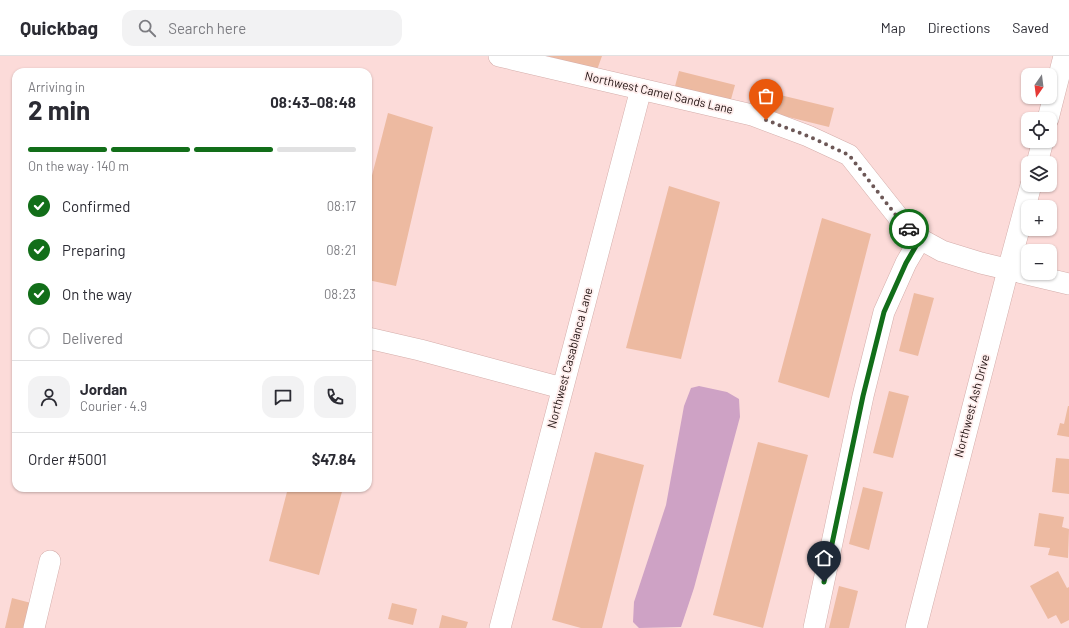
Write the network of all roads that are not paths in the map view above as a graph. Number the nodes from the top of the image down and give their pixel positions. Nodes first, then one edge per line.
1 (499, 56) edge
2 (1064, 56) edge
3 (641, 89) junction
4 (1050, 112) edge
5 (1029, 192) edge
6 (920, 239) junction
7 (1008, 270) junction
8 (1069, 284) edge
9 (372, 339) edge
10 (562, 388) junction
11 (50, 561) dead end
12 (34, 628) edge
13 (500, 628) edge
14 (814, 628) edge
15 (916, 628) edge

1 - 3 street, Northwest Camel Sands Lane
2 - 4 street
3 - 6 street, Northwest Camel Sands Lane
3 - 10 street, Northwest Casablanca Lane
5 - 7 street, Northwest Ash Drive
6 - 7 street, Northwest Camel Sands Lane
6 - 14 street
7 - 8 street, Northwest Camel Sands Lane
7 - 15 street, Northwest Ash Drive
9 - 10 street
10 - 13 street, Northwest Casablanca Lane
11 - 12 street

